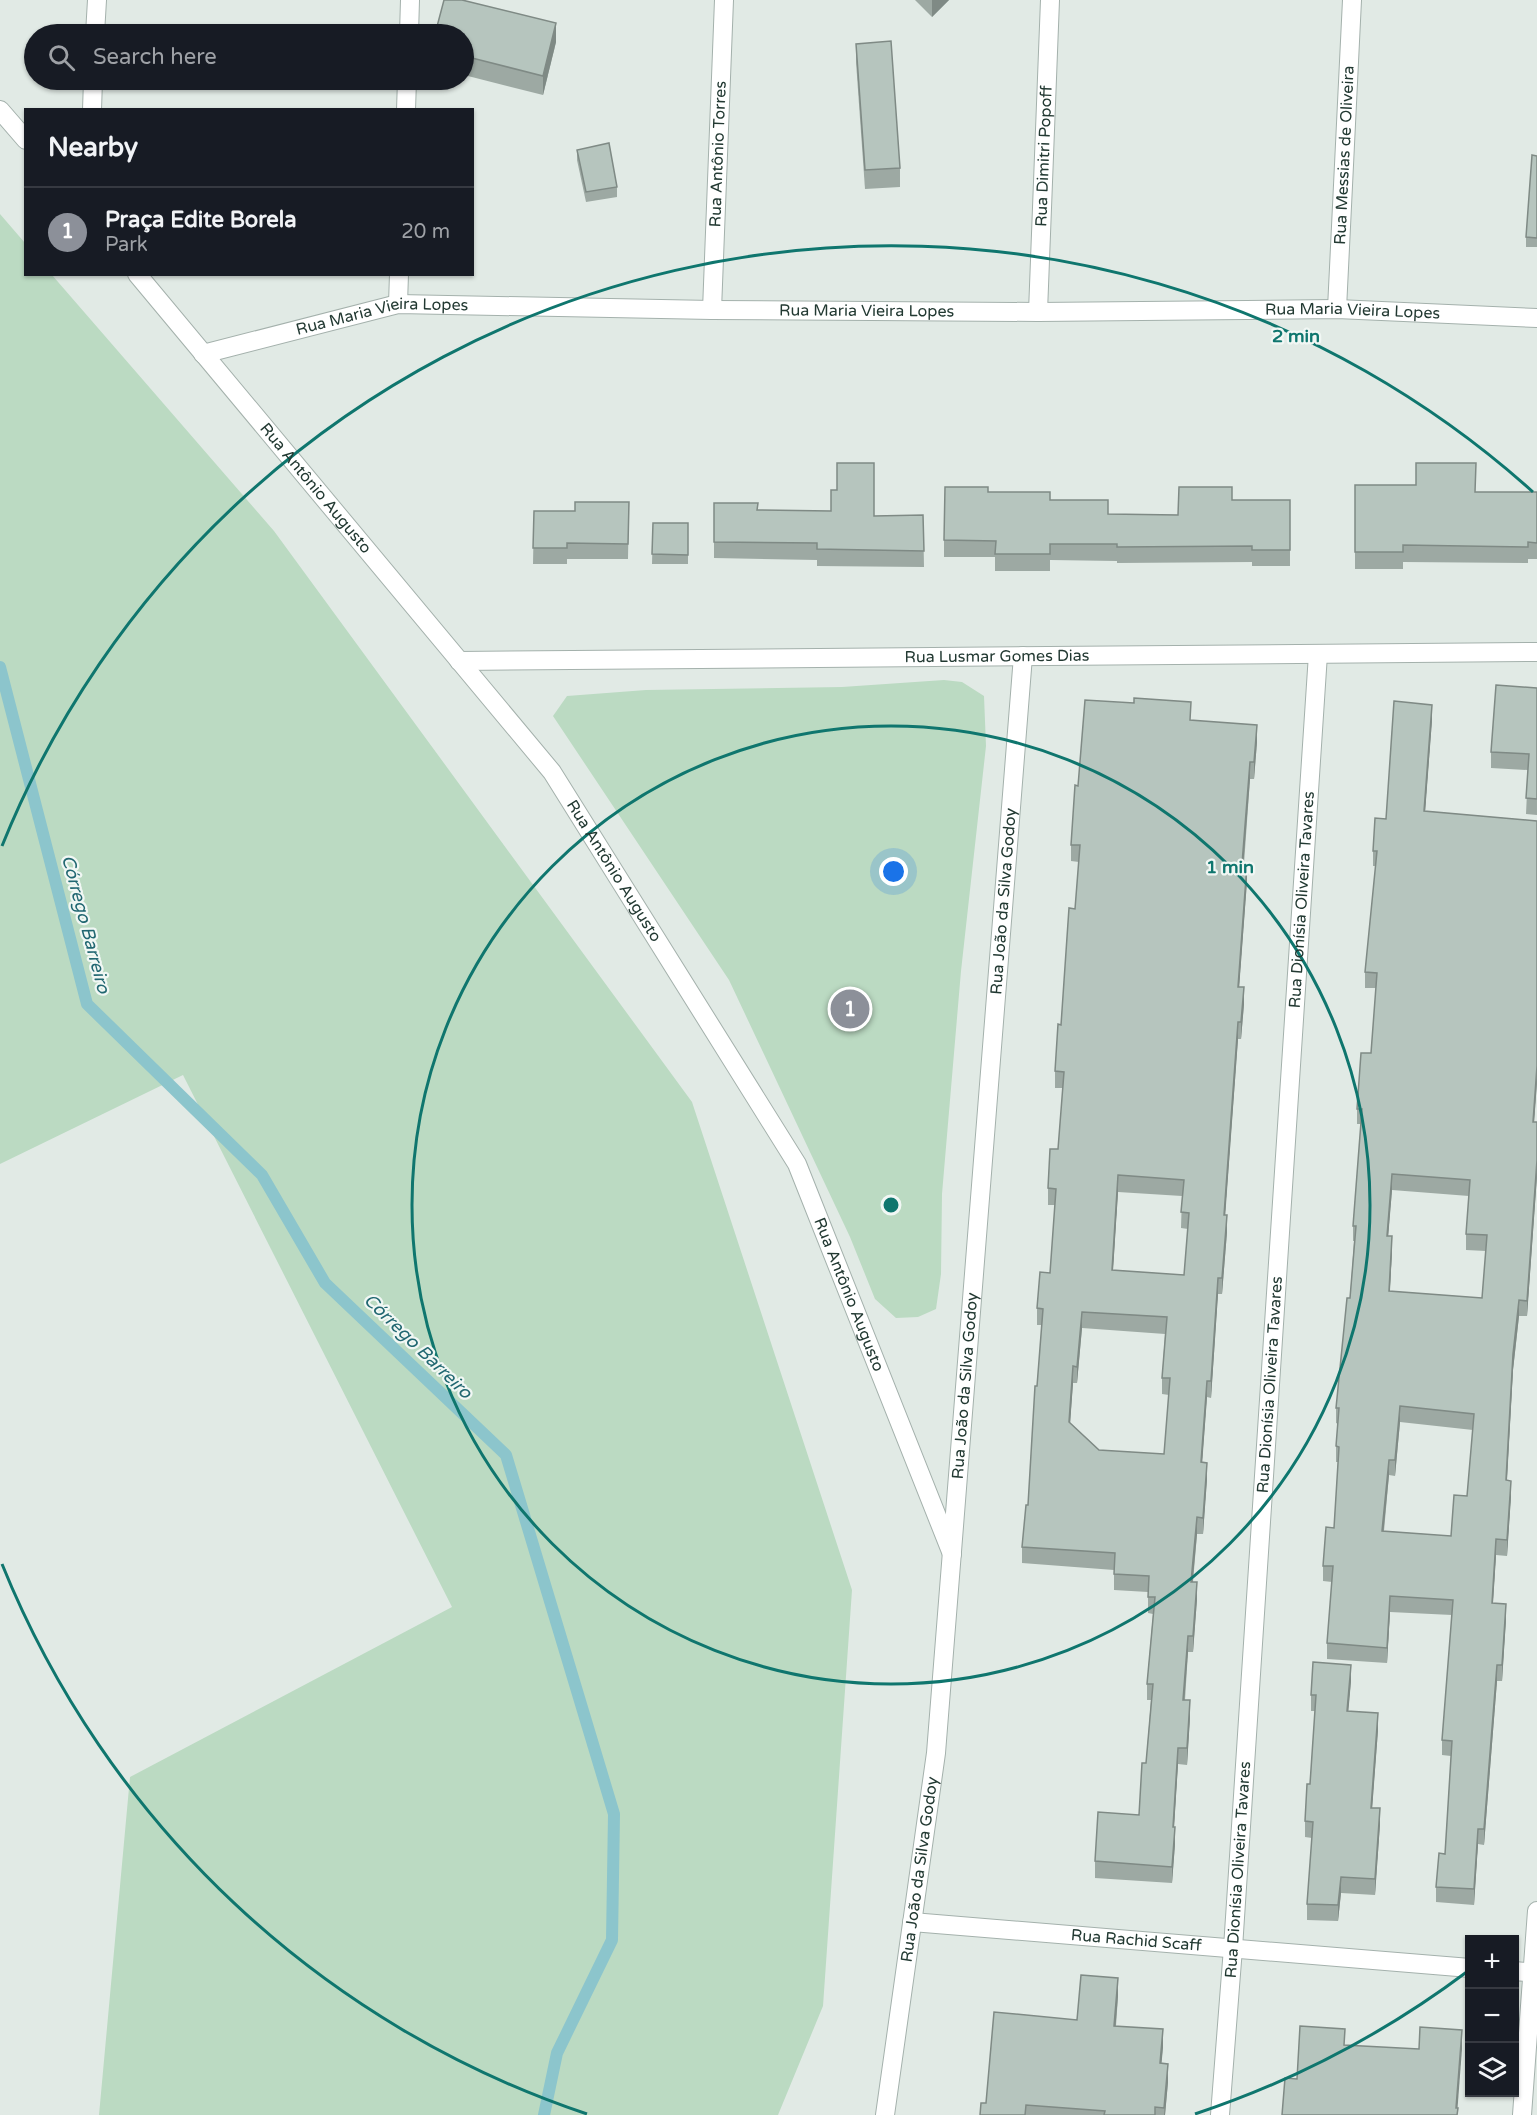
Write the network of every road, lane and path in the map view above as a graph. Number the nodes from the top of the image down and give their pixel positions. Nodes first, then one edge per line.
1 (97, 0) edge
2 (410, 0) edge
3 (724, 0) edge
4 (1050, 0) edge
5 (1352, 0) edge
6 (96, 24) edge
7 (409, 24) edge
8 (93, 90) edge
9 (407, 90) edge
10 (92, 108) edge
11 (406, 108) edge
12 (0, 110) edge
13 (24, 138) edge
14 (139, 276) edge
15 (399, 276) edge
16 (398, 304) junction
17 (1337, 309) junction
18 (712, 310) junction
19 (1038, 312) junction
20 (1537, 318) edge
21 (203, 354) junction
22 (1537, 652) edge
23 (1317, 654) junction
24 (1023, 656) junction
25 (459, 661) junction
26 (951, 1554) junction
27 (1537, 1911) edge
28 (912, 1922) junction
29 (1233, 1948) junction
30 (1465, 1968) edge
31 (1528, 1972) edge
32 (884, 2111) edge
33 (1220, 2115) edge
34 (1522, 2115) edge

1 - 6 street
2 - 7 street
3 - 18 street, Rua Antônio Torres
4 - 19 street, Rua Dimitri Popoff
5 - 17 street, Rua Messias de Oliveira
8 - 10 street
9 - 11 street
12 - 13 street
14 - 21 street, Rua Antônio Augusto
15 - 16 street
16 - 18 street, Rua Maria Vieira Lopes
16 - 21 street, Rua Maria Vieira Lopes
17 - 19 street, Rua Maria Vieira Lopes
17 - 20 street, Rua Maria Vieira Lopes
18 - 19 street, Rua Maria Vieira Lopes
21 - 25 street, Rua Antônio Augusto
22 - 23 street, Rua Lusmar Gomes Dias
23 - 24 street, Rua Lusmar Gomes Dias
23 - 29 street, Rua Dionísia Oliveira Tavares
24 - 25 street, Rua Lusmar Gomes Dias
24 - 26 street, Rua João da Silva Godoy
25 - 26 street, Rua Antônio Augusto
26 - 28 street, Rua João da Silva Godoy
27 - 31 street
28 - 29 street, Rua Rachid Scaff
28 - 32 street, Rua João da Silva Godoy
29 - 30 street, Rua Rachid Scaff
29 - 33 street, Rua Dionísia Oliveira Tavares
31 - 34 street

